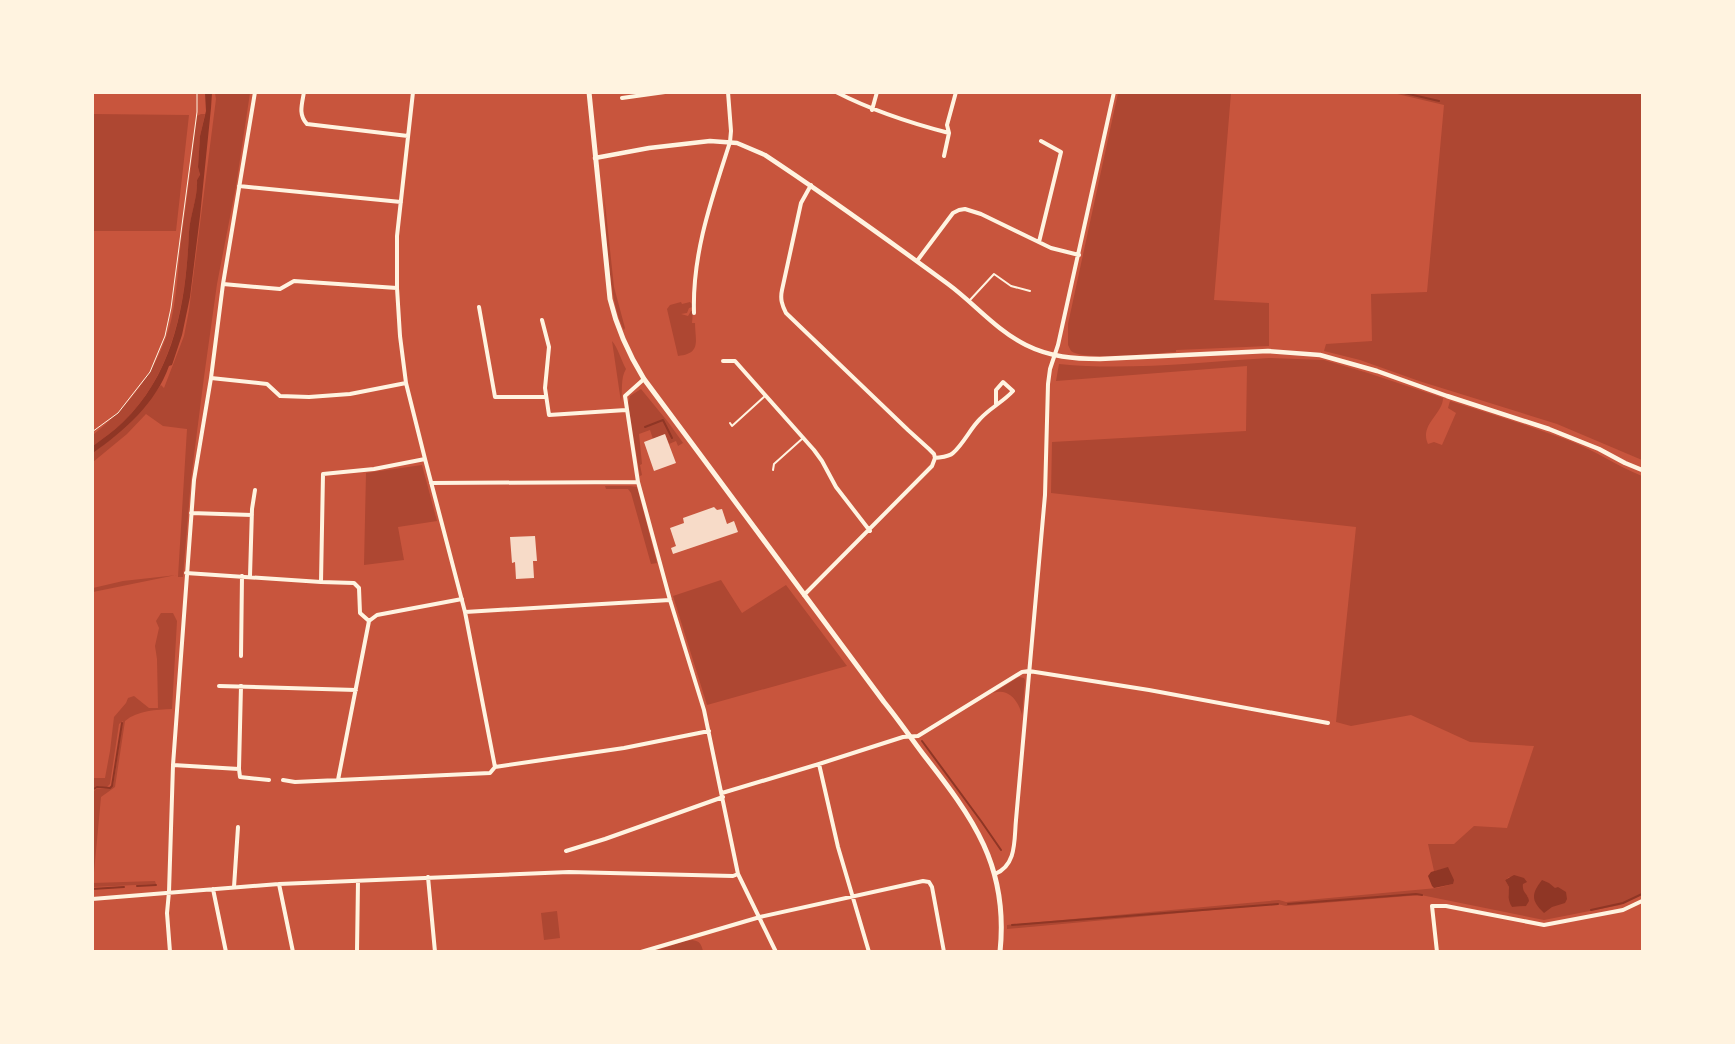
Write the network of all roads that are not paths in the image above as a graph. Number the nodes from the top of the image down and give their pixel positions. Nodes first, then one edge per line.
1 (255, 92) edge
2 (304, 92) edge
3 (413, 92) edge
4 (589, 92) edge
5 (665, 92) edge
6 (728, 92) edge
7 (836, 92) edge
8 (877, 92) edge
9 (956, 92) edge
10 (1114, 92) edge
11 (622, 98) dead end
12 (872, 110) junction
13 (949, 133) junction
14 (408, 136) junction
15 (1041, 141) dead end
16 (730, 142) junction
17 (944, 156) dead end
18 (595, 158) junction
19 (811, 185) junction
20 (239, 186) junction
21 (401, 202) junction
22 (1039, 242) junction
23 (1079, 255) junction
24 (917, 261) junction
25 (223, 284) junction
26 (397, 288) junction
27 (1030, 291) dead end
28 (968, 302) junction
29 (479, 307) dead end
30 (694, 313) dead end
31 (542, 320) dead end
32 (1054, 356) junction
33 (723, 361) dead end
34 (211, 378) junction
35 (644, 379) junction
36 (406, 383) junction
37 (765, 396) junction
38 (546, 398) junction
39 (996, 404) junction
40 (626, 410) junction
41 (730, 423) dead end
42 (803, 438) junction
43 (935, 458) junction
44 (425, 459) junction
45 (773, 470) dead end
46 (1642, 470) edge
47 (638, 482) junction
48 (431, 483) junction
49 (255, 490) dead end
50 (191, 513) junction
51 (252, 515) junction
52 (870, 531) junction
53 (186, 573) junction
54 (242, 576) junction
55 (250, 576) junction
56 (321, 582) junction
57 (804, 595) junction
58 (462, 599) junction
59 (670, 600) junction
60 (465, 612) junction
61 (369, 621) junction
62 (241, 656) dead end
63 (1029, 671) junction
64 (219, 686) dead end
65 (241, 686) junction
66 (356, 690) junction
67 (1328, 723) dead end
68 (708, 731) junction
69 (911, 736) junction
70 (819, 764) junction
71 (173, 765) junction
72 (495, 767) junction
73 (239, 769) junction
74 (269, 780) dead end
75 (283, 780) dead end
76 (338, 780) junction
77 (722, 795) junction
78 (238, 827) dead end
79 (566, 851) dead end
80 (738, 874) junction
81 (995, 874) junction
82 (428, 877) junction
83 (358, 881) junction
84 (278, 884) junction
85 (234, 888) junction
86 (213, 889) junction
87 (169, 892) junction
88 (853, 896) junction
89 (92, 899) edge
90 (1642, 901) edge
91 (760, 917) junction
92 (170, 952) edge
93 (226, 952) edge
94 (294, 952) edge
95 (357, 952) edge
96 (434, 952) edge
97 (641, 952) edge
98 (776, 952) edge
99 (869, 952) edge
100 (944, 952) edge
101 (1000, 952) edge
102 (1437, 952) edge

1 - 20 street
2 - 14 street
3 - 14 street
4 - 18 main road
5 - 11 street
6 - 16 street
7 - 12 street
8 - 12 street
9 - 13 street
10 - 23 street
12 - 13 street
13 - 17 street
14 - 21 street
15 - 22 street
16 - 18 street
16 - 19 street
16 - 30 street
18 - 35 main road
19 - 24 street
19 - 43 street
20 - 21 street
20 - 25 street
21 - 26 street
22 - 23 street
22 - 24 street
23 - 32 street
24 - 28 street
25 - 26 street
25 - 34 street
26 - 36 street
27 - 28 lane
28 - 32 street
29 - 38 street
31 - 38 street
32 - 46 street
32 - 63 street
33 - 37 street
34 - 36 street
34 - 50 street
35 - 40 street
35 - 57 main road
36 - 44 street
37 - 41 lane
37 - 42 street
38 - 40 street
39 - 39 street
39 - 43 street
40 - 47 street
42 - 45 lane
42 - 52 street
43 - 52 street
44 - 48 street
44 - 56 street
47 - 48 street
47 - 59 street
48 - 58 street
49 - 51 street
50 - 51 street
50 - 53 street
51 - 55 street
52 - 57 street
53 - 54 street
53 - 71 street
54 - 55 street
54 - 62 street
55 - 56 street
56 - 61 street
57 - 69 main road
58 - 60 street
58 - 61 street
59 - 60 street
59 - 68 street
60 - 72 street
61 - 66 street
63 - 67 street
63 - 69 street
63 - 81 street
64 - 65 street
65 - 66 street
65 - 73 street
66 - 76 street
68 - 72 street
68 - 77 street
69 - 70 street
69 - 81 main road
70 - 77 street
70 - 88 street
71 - 73 street
71 - 87 street
72 - 76 street
73 - 74 street
75 - 76 street
77 - 79 street
77 - 80 street
78 - 85 street
80 - 82 street
80 - 91 street
81 - 101 main road
82 - 83 street
82 - 96 street
83 - 84 street
83 - 95 street
84 - 85 street
84 - 94 street
85 - 86 street
86 - 87 street
86 - 93 street
87 - 89 street
87 - 92 street
88 - 91 street
88 - 99 street
88 - 100 street
90 - 102 street
91 - 97 street
91 - 98 street

